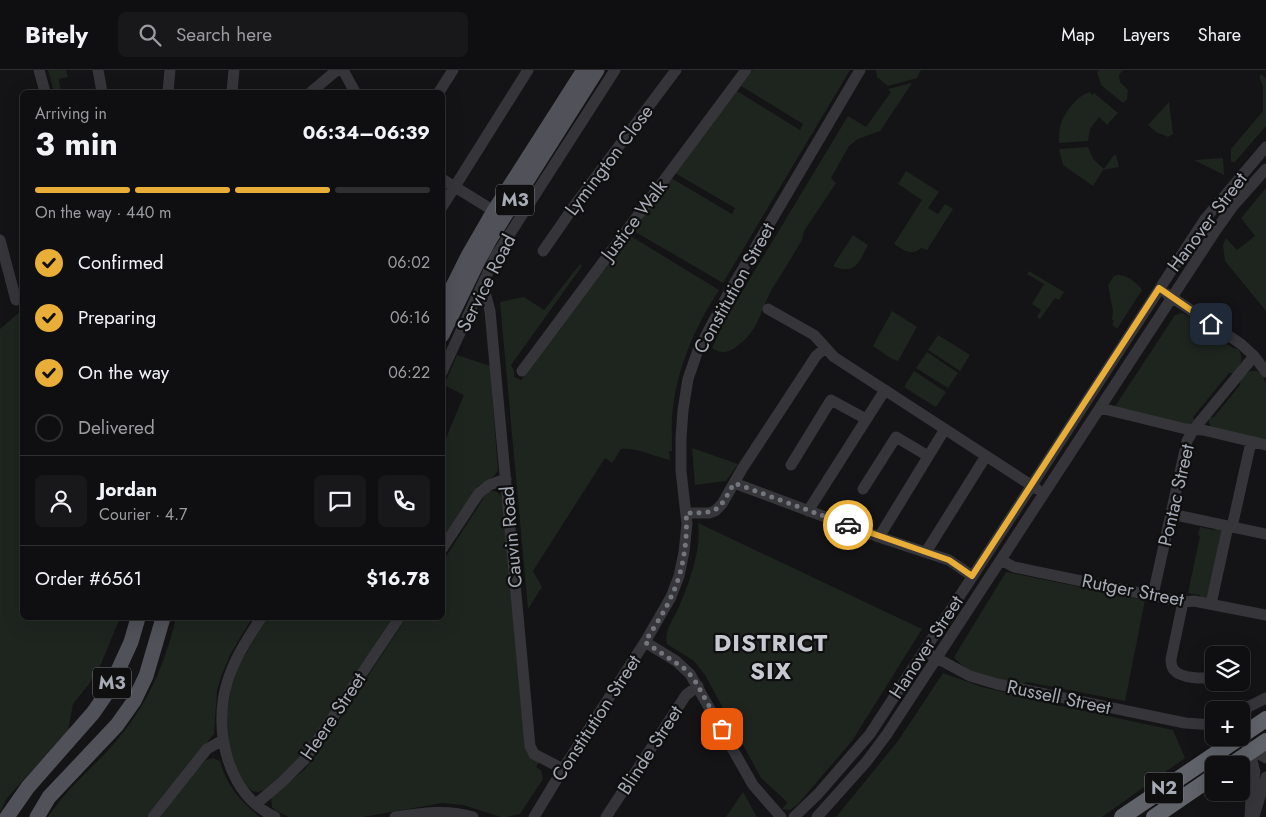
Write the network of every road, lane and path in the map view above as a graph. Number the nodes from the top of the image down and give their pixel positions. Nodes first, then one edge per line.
1 (39, 70) edge
2 (98, 70) edge
3 (170, 70) edge
4 (234, 70) edge
5 (337, 70) edge
6 (343, 70) edge
7 (453, 70) edge
8 (528, 70) edge
9 (584, 70) edge
10 (597, 70) edge
11 (615, 70) edge
12 (676, 70) edge
13 (746, 70) edge
14 (860, 70) edge
15 (45, 90) edge
16 (102, 90) edge
17 (168, 90) edge
18 (232, 90) edge
19 (313, 90) edge
20 (354, 90) edge
21 (440, 90) edge
22 (1266, 147) edge
23 (1266, 169) edge
24 (445, 181) edge
25 (455, 187) junction
26 (445, 202) edge
27 (494, 211) junction
28 (0, 240) edge
29 (543, 251) dead end
30 (3, 264) edge
31 (1159, 288) junction
32 (480, 290) junction
33 (1172, 297) junction
34 (16, 300) dead end
35 (445, 302) edge
36 (768, 309) dead end
37 (445, 329) edge
38 (826, 348) junction
39 (1254, 356) junction
40 (445, 366) edge
41 (522, 370) dead end
42 (1266, 372) edge
43 (885, 390) junction
44 (1100, 408) junction
45 (866, 419) junction
46 (945, 429) junction
47 (1194, 429) junction
48 (1251, 442) junction
49 (1266, 445) edge
50 (928, 456) junction
51 (986, 456) junction
52 (791, 465) dead end
53 (506, 479) junction
54 (734, 483) junction
55 (1032, 486) junction
56 (863, 489) dead end
57 (1044, 494) junction
58 (808, 510) junction
59 (686, 513) junction
60 (1171, 514) junction
61 (1230, 526) junction
62 (1266, 534) edge
63 (879, 537) junction
64 (445, 545) edge
65 (926, 552) junction
66 (1001, 560) junction
67 (972, 576) junction
68 (1153, 595) junction
69 (1184, 602) junction
70 (1211, 604) junction
71 (1266, 615) edge
72 (137, 620) edge
73 (162, 620) edge
74 (260, 620) edge
75 (398, 620) edge
76 (645, 642) junction
77 (923, 650) junction
78 (937, 659) junction
79 (1205, 679) edge
80 (698, 686) junction
81 (1265, 696) edge
82 (1250, 705) edge
83 (1266, 719) edge
84 (1205, 723) edge
85 (1202, 724) junction
86 (1205, 724) edge
87 (1250, 734) edge
88 (223, 740) junction
89 (1266, 741) edge
90 (1250, 745) edge
91 (1232, 746) edge
92 (1245, 746) edge
93 (1266, 750) edge
94 (1244, 756) edge
95 (1250, 757) edge
96 (1266, 758) edge
97 (563, 769) junction
98 (1266, 777) edge
99 (1205, 782) edge
100 (1262, 801) edge
101 (256, 804) junction
102 (7, 817) edge
103 (37, 817) edge
104 (153, 817) edge
105 (275, 817) edge
106 (396, 817) edge
107 (473, 817) edge
108 (534, 817) edge
109 (606, 817) edge
110 (781, 817) edge
111 (794, 817) edge
112 (817, 817) edge
113 (1122, 817) edge
114 (1154, 817) edge
115 (1252, 817) edge

1 - 15 street
2 - 16 street
3 - 17 street
4 - 18 street
5 - 19 street
6 - 20 street
7 - 21 street
8 - 25 street
9 - 27 main road, M3
10 - 37 main road, M3
11 - 32 street, Service Road
12 - 29 street, Lymington Close
13 - 41 street, Justice Walk
14 - 59 street, Constitution Street
22 - 31 street, Hanover Street
23 - 33 street, Hanover Street
24 - 25 street
25 - 26 street
25 - 27 street
27 - 35 main road, M3
28 - 30 street
30 - 34 street
31 - 33 street
31 - 55 street, Hanover Street
32 - 40 street, Service Road
32 - 53 street, Cauvin Road
33 - 39 street
33 - 44 street, Hanover Street
36 - 38 street
38 - 43 street
38 - 54 street
39 - 42 street
39 - 47 street, Pontac Street
43 - 45 street
43 - 46 street
44 - 47 street
44 - 57 street, Hanover Street
45 - 52 street
45 - 58 street
46 - 50 street
46 - 51 street
47 - 48 street
47 - 60 street, Pontac Street
48 - 49 street
48 - 61 street
50 - 56 street
50 - 63 street
51 - 55 street
51 - 65 street
53 - 64 street
53 - 97 street, Cauvin Road
54 - 58 street
54 - 59 street
55 - 57 street
55 - 67 street, Hanover Street
57 - 66 street, Hanover Street
58 - 63 street
59 - 76 street, Constitution Street
60 - 61 street
60 - 68 street, Pontac Street
61 - 62 street
61 - 70 street
63 - 65 street
65 - 67 street
66 - 68 street, Rutger Street
66 - 78 street, Hanover Street
67 - 77 street, Hanover Street
68 - 69 street, Rutger Street
69 - 70 street, Rutger Street
69 - 79 street
70 - 71 street, Rutger Street
72 - 102 main road, M3
73 - 103 main road, M3
74 - 88 street
75 - 101 street, Heere Street
76 - 80 street
76 - 97 street, Constitution Street
77 - 78 street, Russell Street
77 - 111 street, Hanover Street
78 - 85 street, Russell Street
78 - 112 street, Hanover Street
80 - 109 street, Blinde Street
80 - 110 street
81 - 82 street
83 - 87 highway, N2, bridge
84 - 85 street, Russell Street
85 - 86 street, Russell Street
88 - 101 street
88 - 104 street
89 - 94 highway, bridge
90 - 96 street
91 - 113 highway, N2
92 - 115 street
93 - 95 highway, bridge
97 - 108 street, Constitution Street
98 - 100 street
99 - 114 highway, N2
100 - 115 street
101 - 105 street
106 - 107 street

